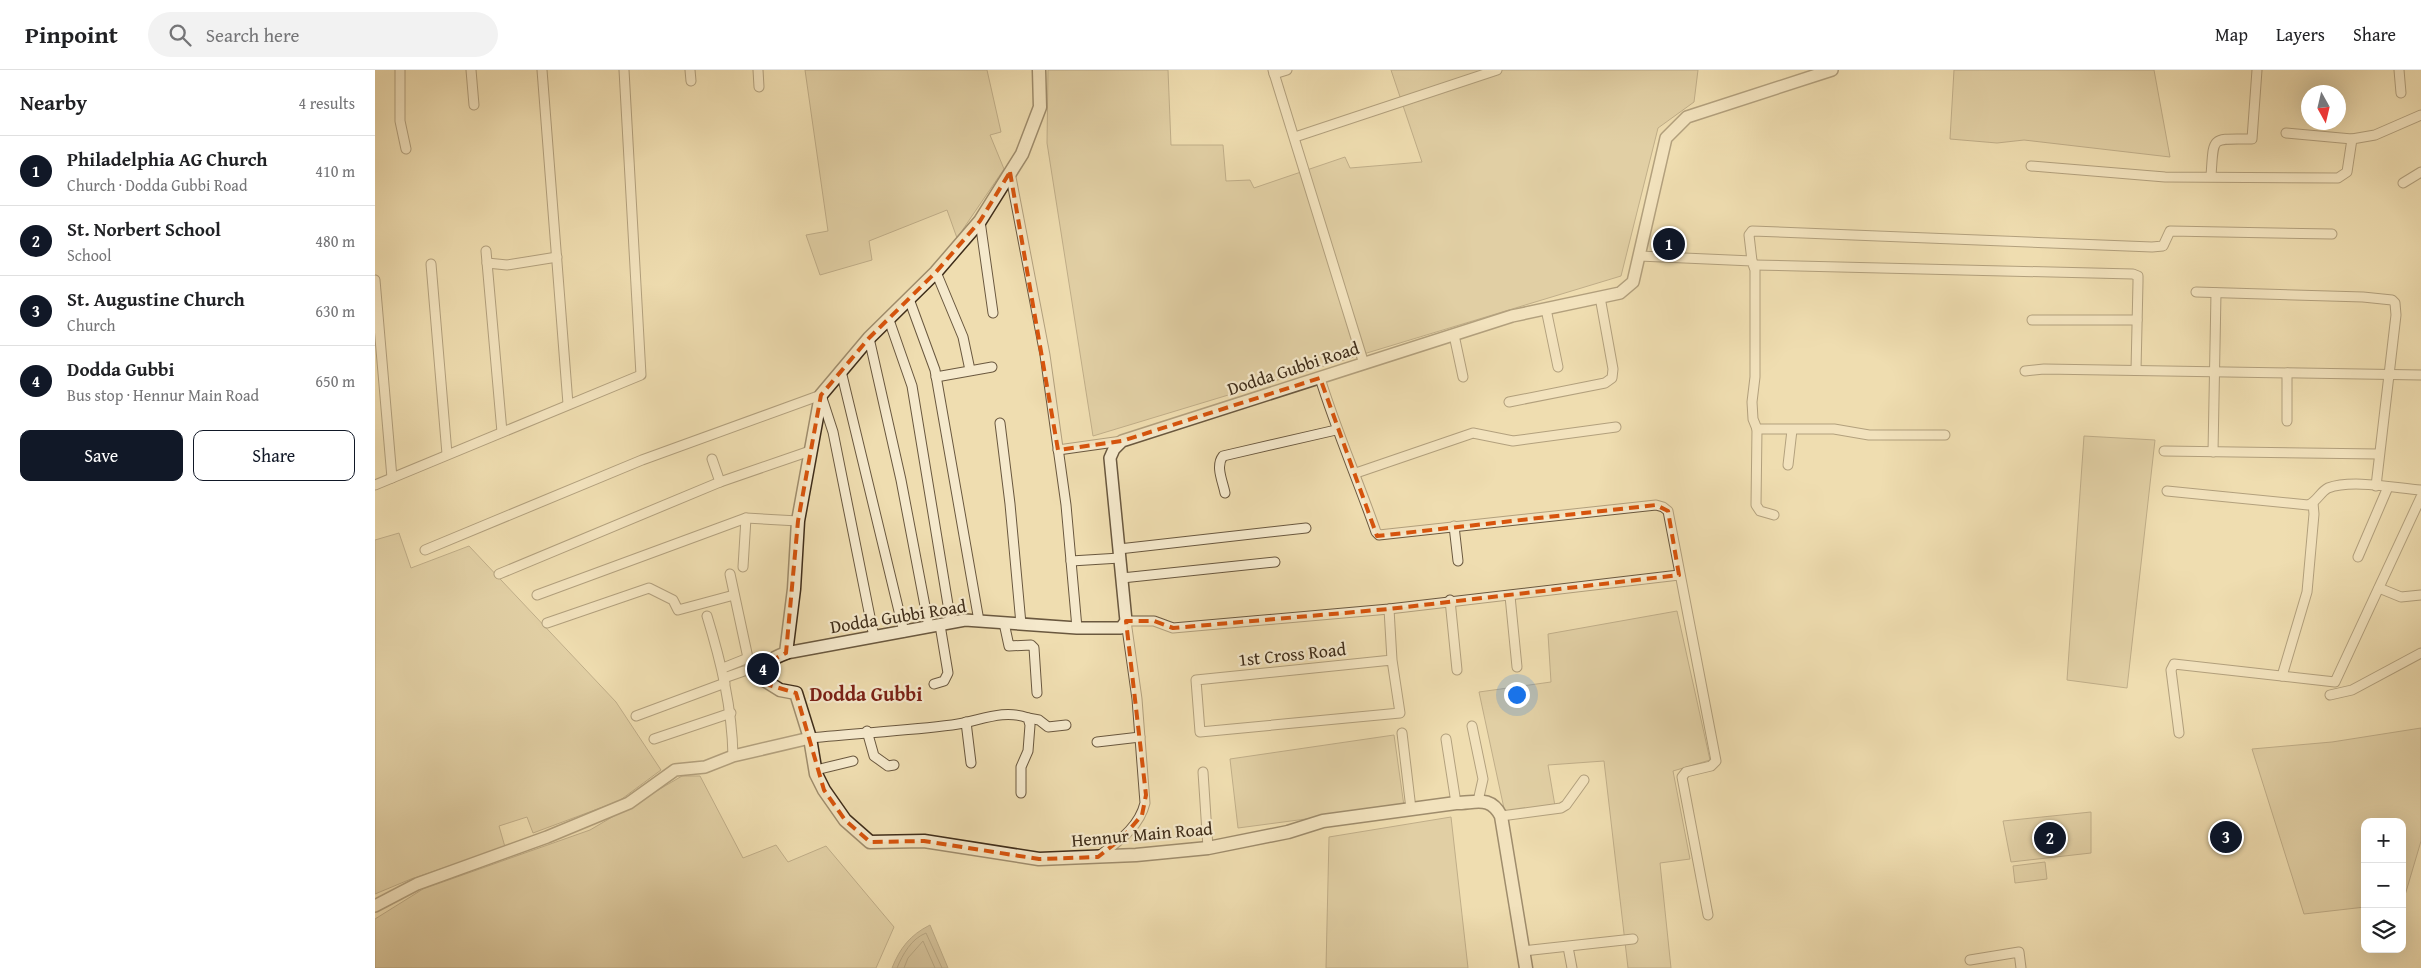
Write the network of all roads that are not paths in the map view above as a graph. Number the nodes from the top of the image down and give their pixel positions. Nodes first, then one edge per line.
1 (400, 70) edge
2 (471, 70) edge
3 (542, 70) edge
4 (624, 70) edge
5 (690, 70) edge
6 (758, 70) edge
7 (1039, 70) edge
8 (1287, 70) edge
9 (1497, 70) edge
10 (1832, 70) edge
11 (2257, 70) edge
12 (2399, 70) edge
13 (1273, 72) edge
14 (1803, 75) edge
15 (691, 81) dead end
16 (759, 87) dead end
17 (2401, 93) dead end
18 (474, 105) dead end
19 (2421, 115) edge
20 (2286, 134) dead end
21 (1295, 137) junction
22 (2352, 139) junction
23 (407, 149) dead end
24 (2031, 166) dead end
25 (1010, 172) junction
26 (2421, 172) edge
27 (2211, 176) junction
28 (2403, 183) dead end
29 (980, 221) junction
30 (2332, 234) dead end
31 (486, 251) dead end
32 (1639, 256) junction
33 (557, 257) junction
34 (487, 263) junction
35 (1753, 263) junction
36 (431, 264) dead end
37 (936, 272) junction
38 (375, 280) edge
39 (2196, 292) dead end
40 (2216, 293) junction
41 (1601, 297) junction
42 (909, 299) junction
43 (1546, 309) junction
44 (993, 313) dead end
45 (889, 320) junction
46 (2032, 320) dead end
47 (2137, 320) junction
48 (1454, 335) junction
49 (869, 338) junction
50 (1364, 364) junction
51 (992, 367) dead end
52 (1557, 367) dead end
53 (970, 370) junction
54 (2136, 370) junction
55 (841, 371) junction
56 (2025, 371) dead end
57 (2214, 372) junction
58 (2287, 373) junction
59 (2388, 375) junction
60 (2421, 375) edge
61 (936, 377) junction
62 (1463, 377) dead end
63 (1320, 378) junction
64 (821, 395) junction
65 (1509, 402) dead end
66 (569, 404) junction
67 (2287, 421) dead end
68 (999, 423) dead end
69 (1616, 427) dead end
70 (1757, 429) junction
71 (1336, 430) junction
72 (1792, 430) junction
73 (502, 432) junction
74 (1945, 435) dead end
75 (1122, 441) junction
76 (1058, 450) junction
77 (810, 451) junction
78 (2164, 451) dead end
79 (2213, 452) junction
80 (447, 454) junction
81 (2378, 454) junction
82 (712, 459) dead end
83 (1788, 465) dead end
84 (1356, 473) junction
85 (392, 478) junction
86 (720, 482) junction
87 (375, 485) edge
88 (2376, 486) junction
89 (2388, 487) junction
90 (2421, 490) edge
91 (2167, 491) dead end
92 (1225, 493) dead end
93 (2421, 497) edge
94 (2313, 503) junction
95 (1773, 516) dead end
96 (746, 518) junction
97 (798, 520) junction
98 (1454, 526) junction
99 (1306, 528) dead end
100 (425, 550) dead end
101 (1119, 553) junction
102 (2358, 557) dead end
103 (1071, 561) junction
104 (1275, 562) dead end
105 (1458, 562) dead end
106 (743, 567) dead end
107 (499, 574) dead end
108 (729, 574) dead end
109 (1679, 575) junction
110 (1122, 578) junction
111 (2379, 588) junction
112 (537, 595) dead end
113 (734, 595) junction
114 (2421, 595) edge
115 (1510, 596) junction
116 (1450, 600) junction
117 (1389, 609) junction
118 (707, 616) dead end
119 (979, 621) junction
120 (1126, 621) junction
121 (547, 623) dead end
122 (1004, 623) junction
123 (1021, 624) junction
124 (940, 625) junction
125 (1077, 628) junction
126 (903, 632) junction
127 (874, 637) junction
128 (786, 653) junction
129 (2421, 653) edge
130 (748, 658) junction
131 (1392, 660) junction
132 (1517, 667) dead end
133 (723, 668) junction
134 (763, 669) junction
135 (1457, 670) dead end
136 (2283, 676) junction
137 (724, 680) junction
138 (934, 684) dead end
139 (1037, 693) dead end
140 (2331, 695) dead end
141 (731, 713) junction
142 (637, 716) dead end
143 (1028, 718) junction
144 (966, 722) junction
145 (1066, 725) dead end
146 (1472, 726) dead end
147 (867, 731) junction
148 (2179, 733) dead end
149 (1402, 734) dead end
150 (1140, 737) junction
151 (810, 738) junction
152 (654, 739) dead end
153 (1446, 739) dead end
154 (1097, 742) dead end
155 (733, 756) junction
156 (853, 760) dead end
157 (971, 763) dead end
158 (894, 765) dead end
159 (816, 770) junction
160 (1203, 772) dead end
161 (1584, 780) dead end
162 (1021, 794) dead end
163 (1478, 801) junction
164 (1456, 802) junction
165 (1411, 809) junction
166 (1501, 816) junction
167 (1208, 848) junction
168 (1099, 857) junction
169 (375, 906) edge
170 (1708, 915) dead end
171 (1633, 939) dead end
172 (1568, 947) junction
173 (1523, 951) junction
174 (1970, 960) dead end
175 (1526, 968) edge
176 (1572, 968) edge
177 (2021, 968) edge

1 - 23 street
2 - 18 street
3 - 33 street
4 - 66 street
5 - 15 street
6 - 16 street
7 - 25 main road
8 - 13 street
9 - 21 street
10 - 14 street, Dodda Gubbi Road
11 - 27 street
12 - 17 street
13 - 21 street
14 - 32 street, Dodda Gubbi Road
19 - 22 street
20 - 22 street
21 - 50 street
22 - 27 street
24 - 27 street
25 - 29 main road
25 - 76 street
26 - 28 street
29 - 37 main road
29 - 44 street
30 - 35 street
31 - 34 street
32 - 35 street
32 - 41 street, Dodda Gubbi Road
33 - 34 street
33 - 66 street
34 - 73 street
35 - 47 street
35 - 70 street
36 - 80 street
37 - 42 main road
37 - 53 street
38 - 85 street
39 - 40 street
40 - 57 street
40 - 59 street
41 - 43 street, Dodda Gubbi Road
41 - 65 street
42 - 45 main road
42 - 61 street
43 - 48 street, Dodda Gubbi Road
43 - 52 street
45 - 49 main road
45 - 124 street
46 - 47 street
47 - 54 street
48 - 50 street, Dodda Gubbi Road
48 - 62 street
49 - 55 main road
49 - 124 street
50 - 63 street, Dodda Gubbi Road
51 - 53 street
53 - 61 street
54 - 56 street
54 - 57 street
55 - 64 main road
55 - 126 street
57 - 58 street
57 - 79 street
58 - 59 street
58 - 67 street
59 - 60 street
59 - 81 street
61 - 119 street
63 - 71 street
63 - 75 street, Dodda Gubbi Road
64 - 77 main road
64 - 100 street
64 - 127 street
66 - 73 street
68 - 123 street
69 - 84 street
70 - 72 street
70 - 95 street
71 - 84 street
71 - 92 street
72 - 74 street
72 - 83 street
73 - 80 street
75 - 76 street
75 - 101 street
76 - 103 street
77 - 86 street
77 - 97 main road
78 - 79 street
79 - 81 street
80 - 85 street
81 - 88 street
82 - 86 street
84 - 98 street
85 - 87 street
86 - 107 street
88 - 89 street
88 - 94 street
89 - 90 street
89 - 102 street
91 - 94 street
93 - 111 street
94 - 136 street
96 - 97 street
96 - 106 street
96 - 112 street
97 - 128 main road
98 - 105 street
98 - 109 street
99 - 101 street
101 - 103 street
101 - 110 street
103 - 125 street
104 - 110 street
108 - 113 street
109 - 115 street
109 - 170 street
110 - 120 street
111 - 114 street
111 - 136 street
113 - 121 street
113 - 130 street
115 - 116 street
115 - 132 street
116 - 117 street
116 - 135 street
117 - 120 street
117 - 131 street
118 - 133 street
119 - 122 street, Dodda Gubbi Road
119 - 124 street, Dodda Gubbi Road
120 - 125 street, Dodda Gubbi Road
120 - 150 street
122 - 123 street, Dodda Gubbi Road
122 - 139 street
123 - 125 street, Dodda Gubbi Road
124 - 126 street, Dodda Gubbi Road
124 - 138 street
126 - 127 street, Dodda Gubbi Road
127 - 128 street, Dodda Gubbi Road
128 - 134 main road
129 - 140 street
130 - 133 street
130 - 134 street
131 - 131 street, 1st Cross Road
133 - 137 street
134 - 137 street
134 - 151 main road, Hennur Main Road
136 - 148 street
137 - 141 street
137 - 142 street
141 - 152 street
141 - 155 street
143 - 144 street
143 - 145 street
143 - 162 street
144 - 147 street
144 - 157 street
146 - 163 street
147 - 151 street
147 - 158 street
149 - 165 street
150 - 154 street
150 - 168 street
151 - 155 street
151 - 159 main road, Hennur Main Road
153 - 164 street
155 - 169 street
156 - 159 street
159 - 168 main road, Hennur Main Road
160 - 167 street
161 - 166 street
163 - 164 main road, Hennur Main Road
163 - 166 main road, Hennur Main Road
164 - 165 main road, Hennur Main Road
165 - 167 main road, Hennur Main Road
166 - 173 main road
167 - 168 main road, Hennur Main Road
171 - 172 street
172 - 173 street
172 - 176 street
173 - 175 main road
174 - 177 street

